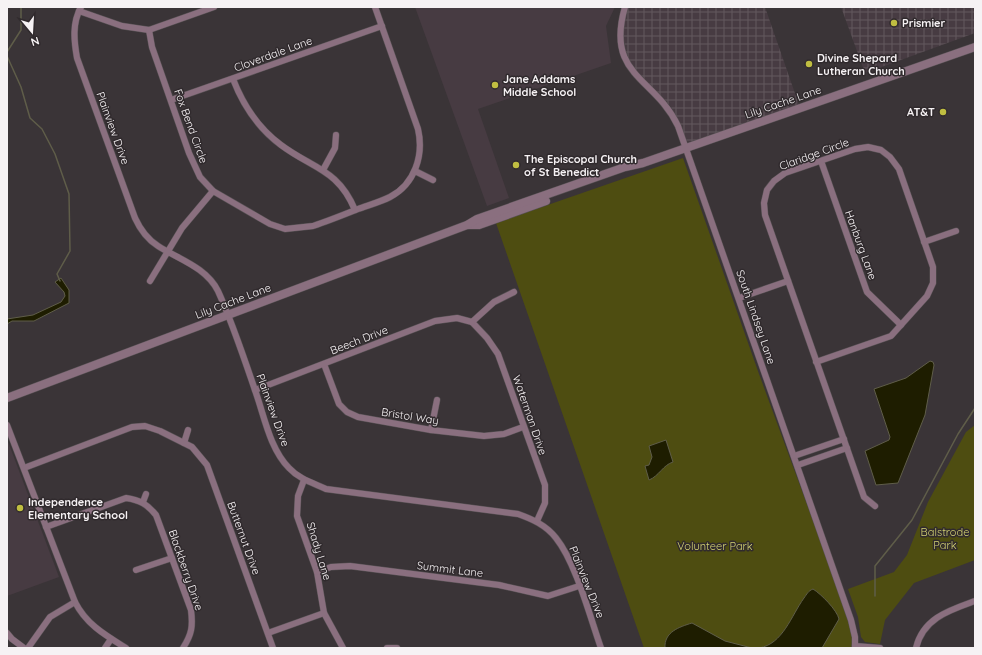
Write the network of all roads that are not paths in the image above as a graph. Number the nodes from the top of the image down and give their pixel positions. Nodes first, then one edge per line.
1 (214, 7) edge
2 (375, 7) edge
3 (625, 7) edge
4 (80, 9) edge
5 (382, 26) junction
6 (149, 30) junction
7 (975, 47) edge
8 (233, 79) junction
9 (171, 100) junction
10 (336, 134) dead end
11 (685, 149) junction
12 (820, 161) junction
13 (322, 170) junction
14 (415, 171) junction
15 (433, 180) dead end
16 (213, 191) junction
17 (355, 210) junction
18 (285, 229) junction
19 (956, 231) dead end
20 (283, 236) dead end
21 (924, 242) junction
22 (168, 251) junction
23 (150, 281) dead end
24 (788, 281) junction
25 (514, 292) dead end
26 (739, 298) junction
27 (227, 316) junction
28 (472, 322) junction
29 (901, 325) junction
30 (816, 362) junction
31 (324, 364) junction
32 (255, 390) junction
33 (7, 398) edge
34 (437, 400) dead end
35 (7, 425) edge
36 (523, 427) junction
37 (188, 430) dead end
38 (431, 430) junction
39 (844, 439) junction
40 (184, 443) junction
41 (847, 448) junction
42 (794, 456) junction
43 (798, 465) junction
44 (24, 468) junction
45 (304, 480) junction
46 (146, 494) dead end
47 (143, 502) junction
48 (875, 506) dead end
49 (537, 521) junction
50 (46, 527) junction
51 (172, 558) junction
52 (136, 570) dead end
53 (317, 572) junction
54 (579, 586) junction
55 (975, 601) edge
56 (75, 602) junction
57 (324, 613) junction
58 (7, 633) edge
59 (268, 633) junction
60 (111, 639) junction
61 (855, 647) edge
62 (24, 648) edge
63 (28, 648) edge
64 (105, 648) edge
65 (126, 648) edge
66 (183, 648) edge
67 (273, 648) edge
68 (343, 648) edge
69 (387, 648) edge
70 (398, 648) edge
71 (601, 648) edge
72 (880, 648) edge
73 (916, 648) edge

1 - 6 street
2 - 5 street, Fox Bend Circle
3 - 11 street, South Lindsey Lane
4 - 6 street
4 - 22 street, Plainview Drive
5 - 8 street, Cloverdale Lane
5 - 14 street, Fox Bend Circle
6 - 9 street, Fox Bend Circle
7 - 11 street, Lily Cache Lane
8 - 9 street, Cloverdale Lane
8 - 13 street
9 - 16 street, Fox Bend Circle
10 - 13 street
11 - 26 street, South Lindsey Lane
11 - 27 street, Lily Cache Lane
12 - 21 street, Claridge Circle
12 - 24 street, Claridge Circle
12 - 29 street, Hanburg Lane
13 - 17 street
14 - 15 street
14 - 17 street, Fox Bend Circle
16 - 18 street, Fox Bend Circle
16 - 22 street
17 - 18 street, Fox Bend Circle
18 - 20 street
19 - 21 street
21 - 29 street, Claridge Circle
22 - 23 street
22 - 27 street, Plainview Drive
24 - 26 street
24 - 30 street, Claridge Circle
25 - 28 street
26 - 42 street, South Lindsey Lane
27 - 32 street, Plainview Drive
27 - 33 street, Lily Cache Lane
28 - 31 street, Beech Drive
28 - 36 street, Waterman Drive
29 - 30 street, Claridge Circle
30 - 39 street, Claridge Circle
31 - 32 street, Beech Drive
31 - 38 street, Bristol Way
32 - 45 street, Plainview Drive
34 - 38 street
35 - 44 street
36 - 38 street, Bristol Way
36 - 49 street, Waterman Drive
37 - 40 street
39 - 41 street, Claridge Circle
39 - 42 street
40 - 44 street, Butternut Drive
40 - 59 street, Butternut Drive
41 - 43 street
41 - 48 street, Claridge Circle
42 - 43 street, South Lindsey Lane
43 - 61 street, South Lindsey Lane
44 - 50 street
45 - 49 street, Plainview Drive
45 - 53 street, Shady Lane
46 - 47 street
47 - 50 street
47 - 51 street, Blackberry Drive
49 - 54 street, Plainview Drive
50 - 56 street
51 - 52 street
51 - 66 street, Blackberry Drive
53 - 54 street, Summit Lane
53 - 57 street, Shady Lane
54 - 71 street, Plainview Drive
55 - 73 street
56 - 60 street
56 - 63 street
57 - 59 street
57 - 68 street, Shady Lane
58 - 62 street
59 - 67 street, Butternut Drive
60 - 64 street
60 - 65 street
61 - 72 street
69 - 70 street

